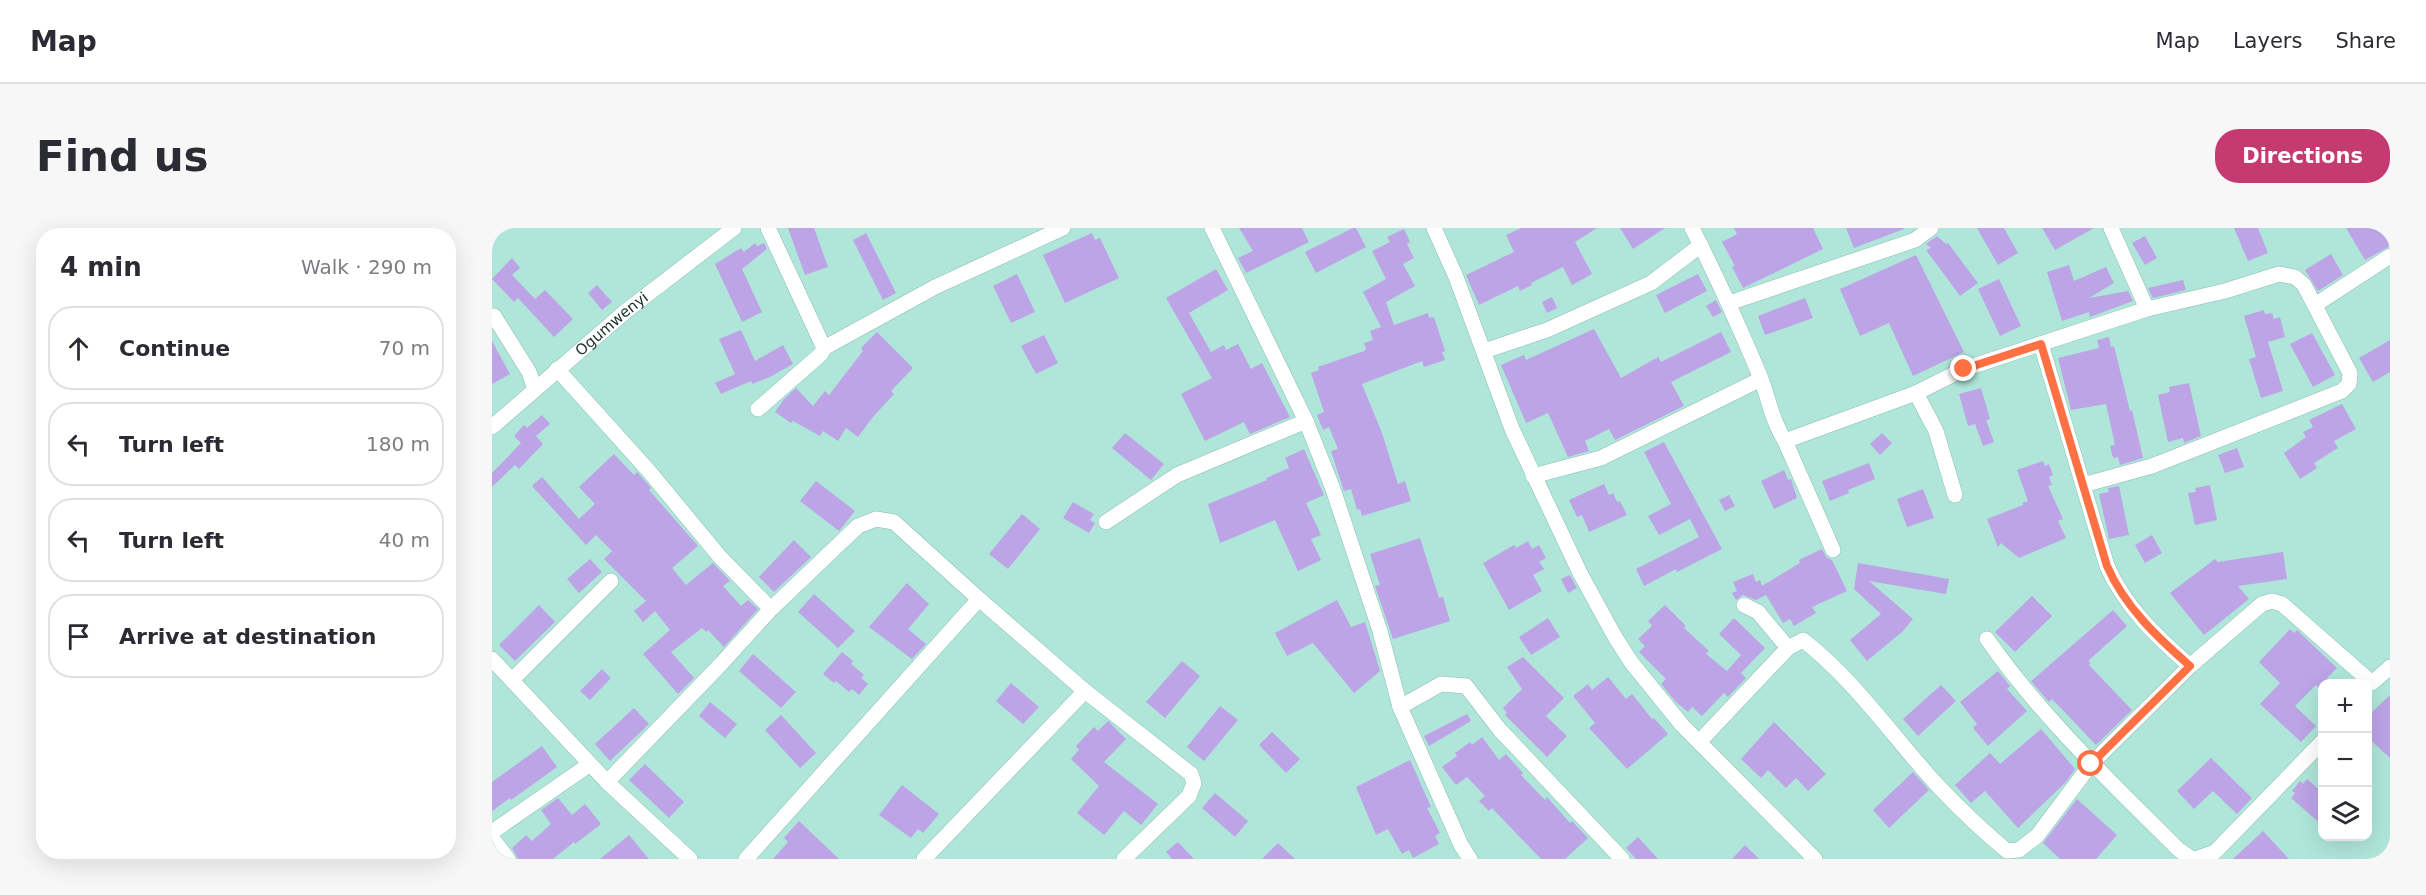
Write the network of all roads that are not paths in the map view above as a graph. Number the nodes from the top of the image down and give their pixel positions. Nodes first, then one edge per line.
1 (735, 228) edge
2 (768, 228) edge
3 (1063, 228) edge
4 (1070, 228) edge
5 (1075, 228) edge
6 (1212, 228) edge
7 (1434, 228) edge
8 (1692, 228) edge
9 (1931, 228) edge
10 (2111, 228) edge
11 (1701, 246) junction
12 (2390, 256) edge
13 (1729, 303) junction
14 (2315, 305) junction
15 (2147, 309) junction
16 (494, 315) dead end
17 (2041, 344) junction
18 (824, 348) junction
19 (1484, 351) junction
20 (557, 369) junction
21 (1761, 379) junction
22 (535, 389) junction
23 (1916, 393) junction
24 (758, 409) dead end
25 (1306, 421) junction
26 (492, 427) edge
27 (1785, 441) junction
28 (1533, 476) junction
29 (2083, 486) junction
30 (1955, 495) dead end
31 (1106, 522) dead end
32 (1833, 550) dead end
33 (610, 581) dead end
34 (979, 599) junction
35 (1744, 605) dead end
36 (771, 609) junction
37 (1987, 639) dead end
38 (1788, 648) junction
39 (492, 659) edge
40 (2190, 666) junction
41 (2390, 667) edge
42 (2362, 679) edge
43 (512, 680) junction
44 (2372, 684) edge
45 (1085, 691) junction
46 (1400, 707) junction
47 (1699, 742) junction
48 (2318, 746) edge
49 (590, 764) junction
50 (2091, 764) junction
51 (607, 782) junction
52 (492, 832) edge
53 (492, 838) edge
54 (508, 859) edge
55 (690, 859) edge
56 (746, 859) edge
57 (924, 859) edge
58 (1124, 859) edge
59 (1470, 859) edge
60 (1622, 859) edge
61 (1815, 859) edge
62 (2194, 859) edge

1 - 20 street, Ogumwenyi
2 - 18 street
3 - 18 street
4 - 5 street
6 - 25 street
7 - 19 street
8 - 11 street
9 - 13 street
10 - 15 street
11 - 13 street
11 - 19 street
12 - 14 street
13 - 21 street
14 - 15 street
14 - 29 street
15 - 17 street
16 - 22 street
17 - 23 street
17 - 29 street
18 - 24 street
19 - 28 street
20 - 22 street, Ogumwenyi
20 - 36 street
21 - 27 street
21 - 28 street
22 - 26 street, Ogumwenyi
23 - 27 street
23 - 30 street
25 - 31 street
25 - 46 street
27 - 32 street
28 - 47 street
29 - 40 street
33 - 43 street
34 - 36 street
34 - 45 street
34 - 56 street
35 - 38 street
36 - 51 street
37 - 50 street
38 - 47 street
38 - 50 street
39 - 43 street
40 - 42 street
40 - 50 street
41 - 44 street
43 - 49 street
45 - 57 street
45 - 58 street
46 - 59 street
46 - 60 street
47 - 61 street
48 - 62 street
49 - 51 street
49 - 52 street
50 - 62 street
51 - 55 street
53 - 54 street

